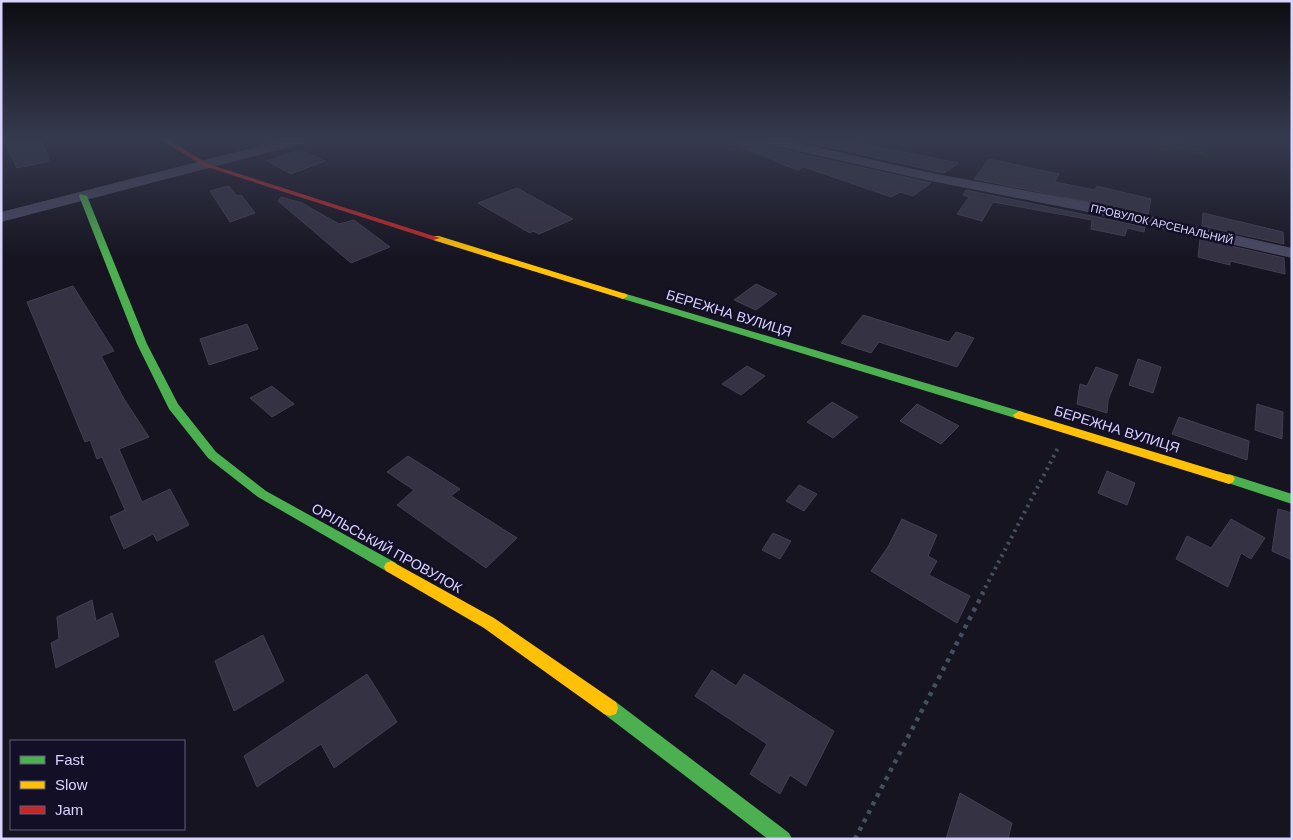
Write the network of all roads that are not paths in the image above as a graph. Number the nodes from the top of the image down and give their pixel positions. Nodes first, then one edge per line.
1 (150, 179) edge
2 (251, 179) edge
3 (943, 179) edge
4 (83, 196) junction
5 (1, 216) edge
6 (1292, 253) edge
7 (1292, 499) edge
8 (783, 839) edge

1 - 4 street
2 - 7 street, БЕРЕЖНА ВУЛИЦЯ
3 - 6 street, ПРОВУЛОК АРСЕНАЛЬНИЙ
4 - 5 street
4 - 8 street, ОРІЛЬСЬКИЙ ПРОВУЛОК

